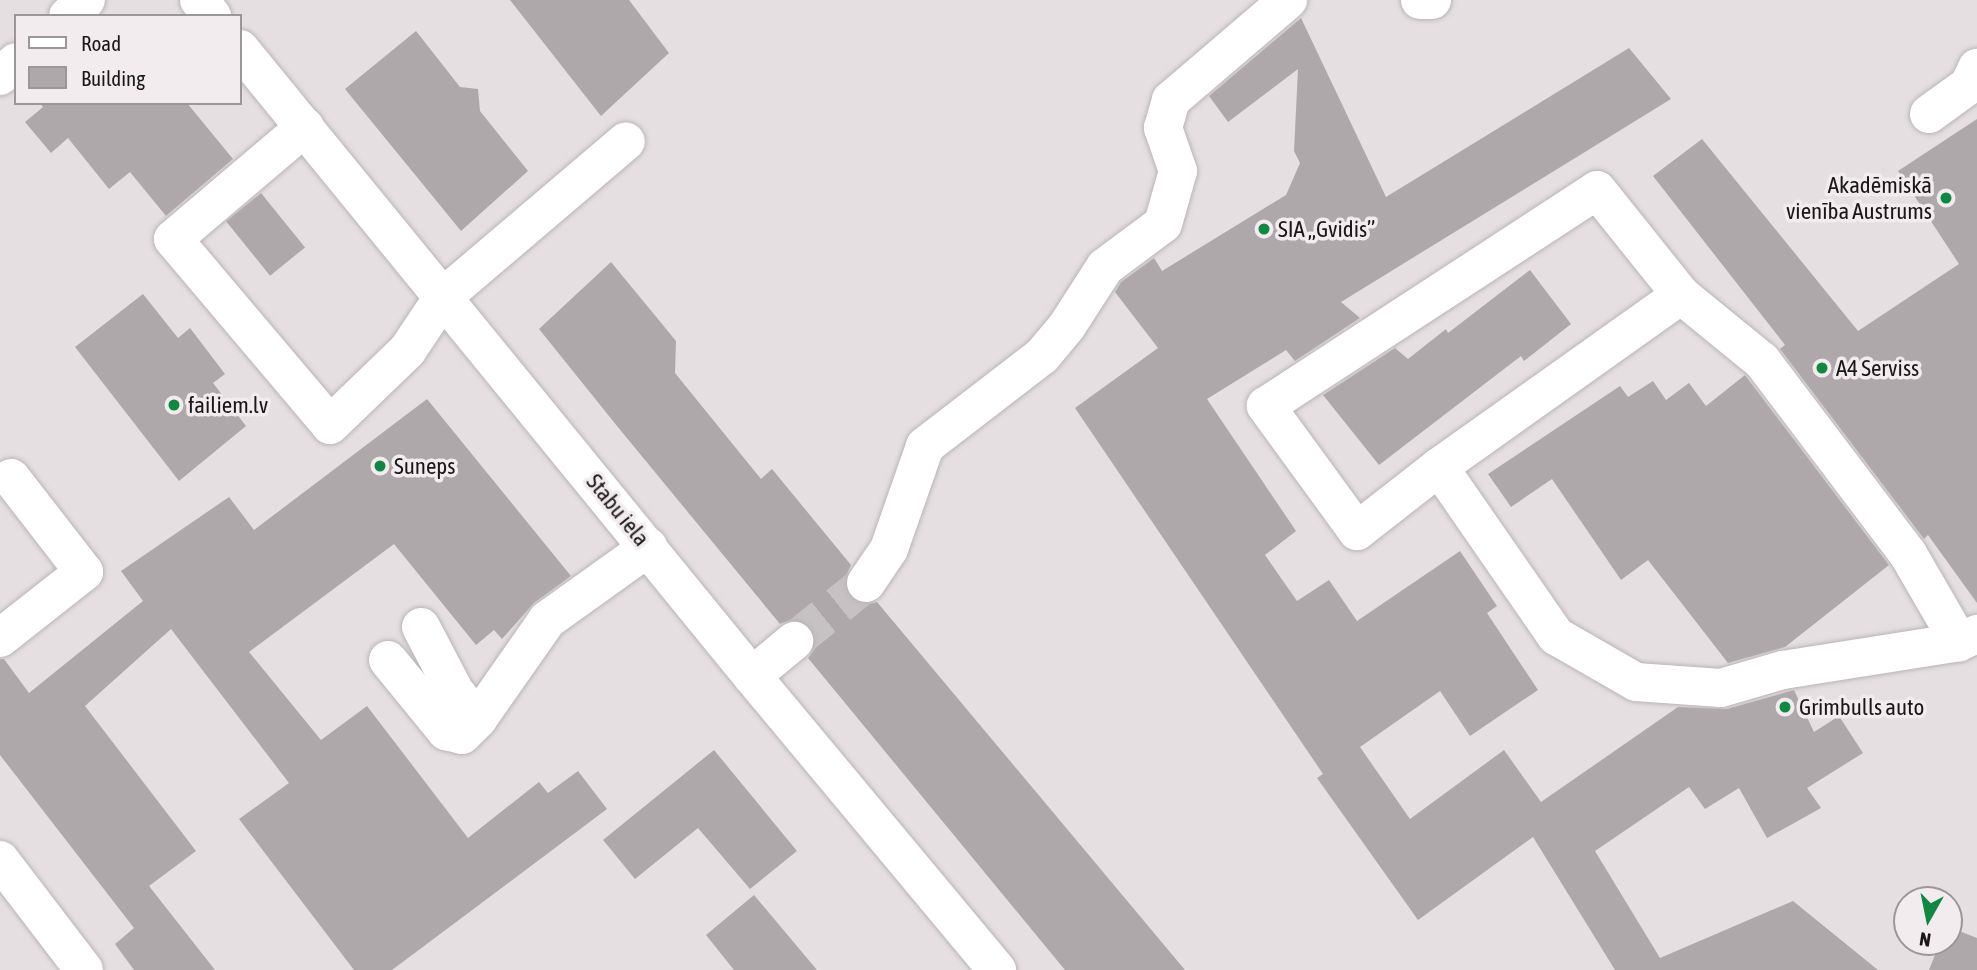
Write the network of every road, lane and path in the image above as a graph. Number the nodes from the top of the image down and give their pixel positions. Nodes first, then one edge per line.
1 (86, 0) edge
2 (199, 0) edge
3 (1288, 0) edge
4 (1420, 0) edge
5 (1432, 0) edge
6 (70, 14) edge
7 (210, 14) edge
8 (242, 51) edge
9 (14, 64) edge
10 (1977, 68) edge
11 (0, 76) edge
12 (1929, 114) dead end
13 (305, 127) junction
14 (625, 141) dead end
15 (1681, 295) junction
16 (443, 297) junction
17 (1439, 467) junction
18 (11, 478) dead end
19 (649, 547) junction
20 (866, 583) tunnel mouth
21 (421, 627) dead end
22 (0, 638) edge
23 (1968, 638) edge
24 (794, 642) tunnel mouth
25 (388, 660) dead end
26 (752, 676) junction
27 (478, 719) junction
28 (0, 860) edge
29 (84, 970) edge
30 (998, 970) edge

1 - 6 street
2 - 7 street
3 - 20 street
4 - 5 street
8 - 13 street, Stabu iela
9 - 11 street
10 - 12 street
13 - 16 street, Stabu iela
13 - 16 street
14 - 16 street
15 - 17 street
15 - 17 street
15 - 23 street
16 - 19 street, Stabu iela
17 - 23 street
18 - 22 street
19 - 26 street, Stabu iela
19 - 27 street
21 - 27 street
24 - 26 street
25 - 27 street
26 - 30 street, Stabu iela
28 - 29 street

